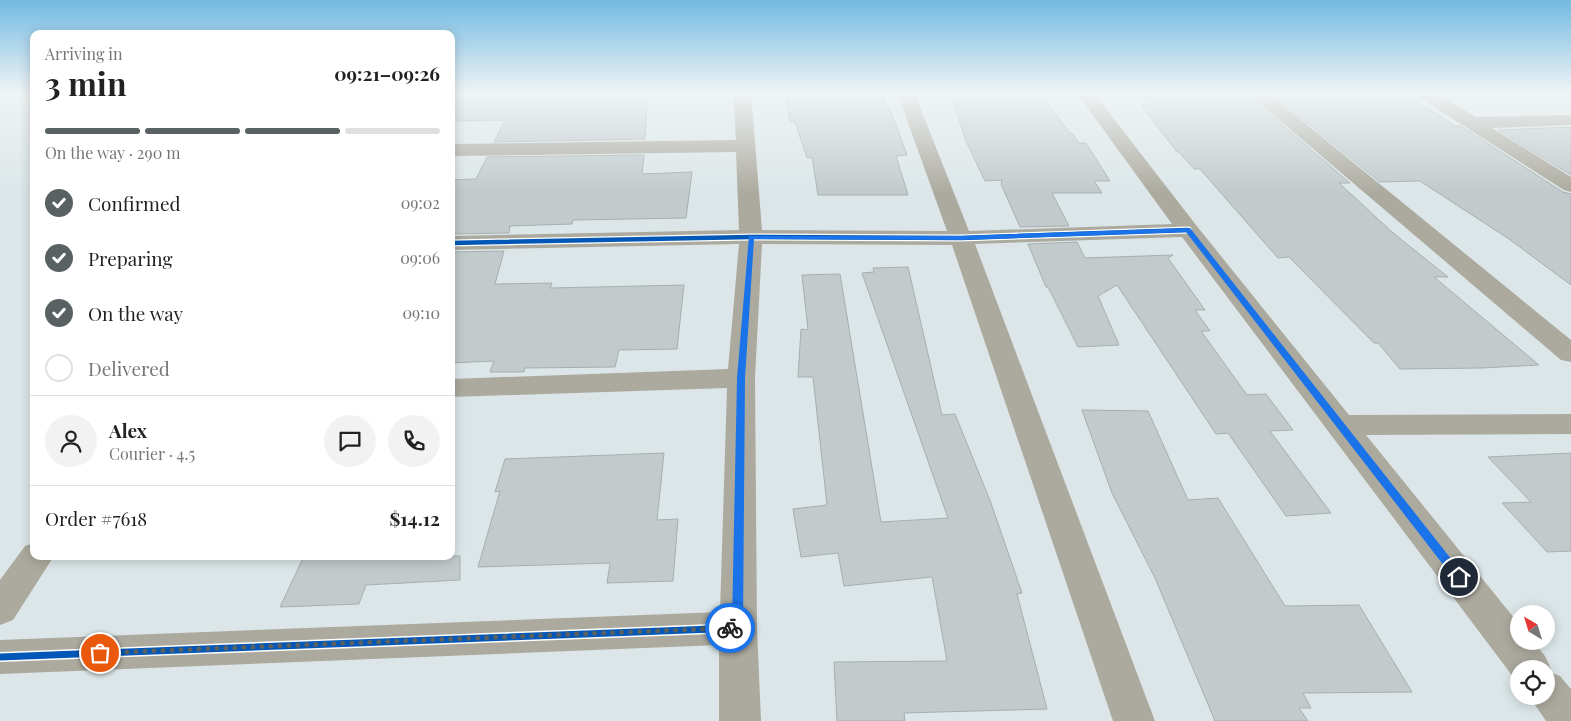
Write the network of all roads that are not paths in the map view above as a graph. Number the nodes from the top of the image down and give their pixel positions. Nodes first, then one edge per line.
1 (743, 126) edge
2 (918, 126) edge
3 (1110, 126) edge
4 (1297, 126) edge
5 (1478, 126) edge
6 (744, 146) junction
7 (455, 150) edge
8 (1571, 186) edge
9 (1188, 230) junction
10 (751, 237) junction
11 (961, 238) junction
12 (455, 243) edge
13 (1571, 354) edge
14 (741, 378) junction
15 (455, 388) edge
16 (1571, 424) edge
17 (1339, 425) junction
18 (34, 560) edge
19 (0, 609) edge
20 (738, 628) junction
21 (0, 657) edge
22 (1524, 660) edge
23 (1555, 700) edge
24 (1571, 720) edge
25 (740, 721) edge
26 (1134, 721) edge

1 - 6 street
2 - 11 street
3 - 9 street
4 - 13 street
5 - 8 street
6 - 7 street
6 - 10 street
9 - 11 street
9 - 17 street
10 - 11 street
10 - 12 street
10 - 14 street
11 - 26 street
14 - 15 street
14 - 20 street
16 - 17 street
17 - 22 street
18 - 19 street
20 - 21 street
20 - 25 street
23 - 24 street

